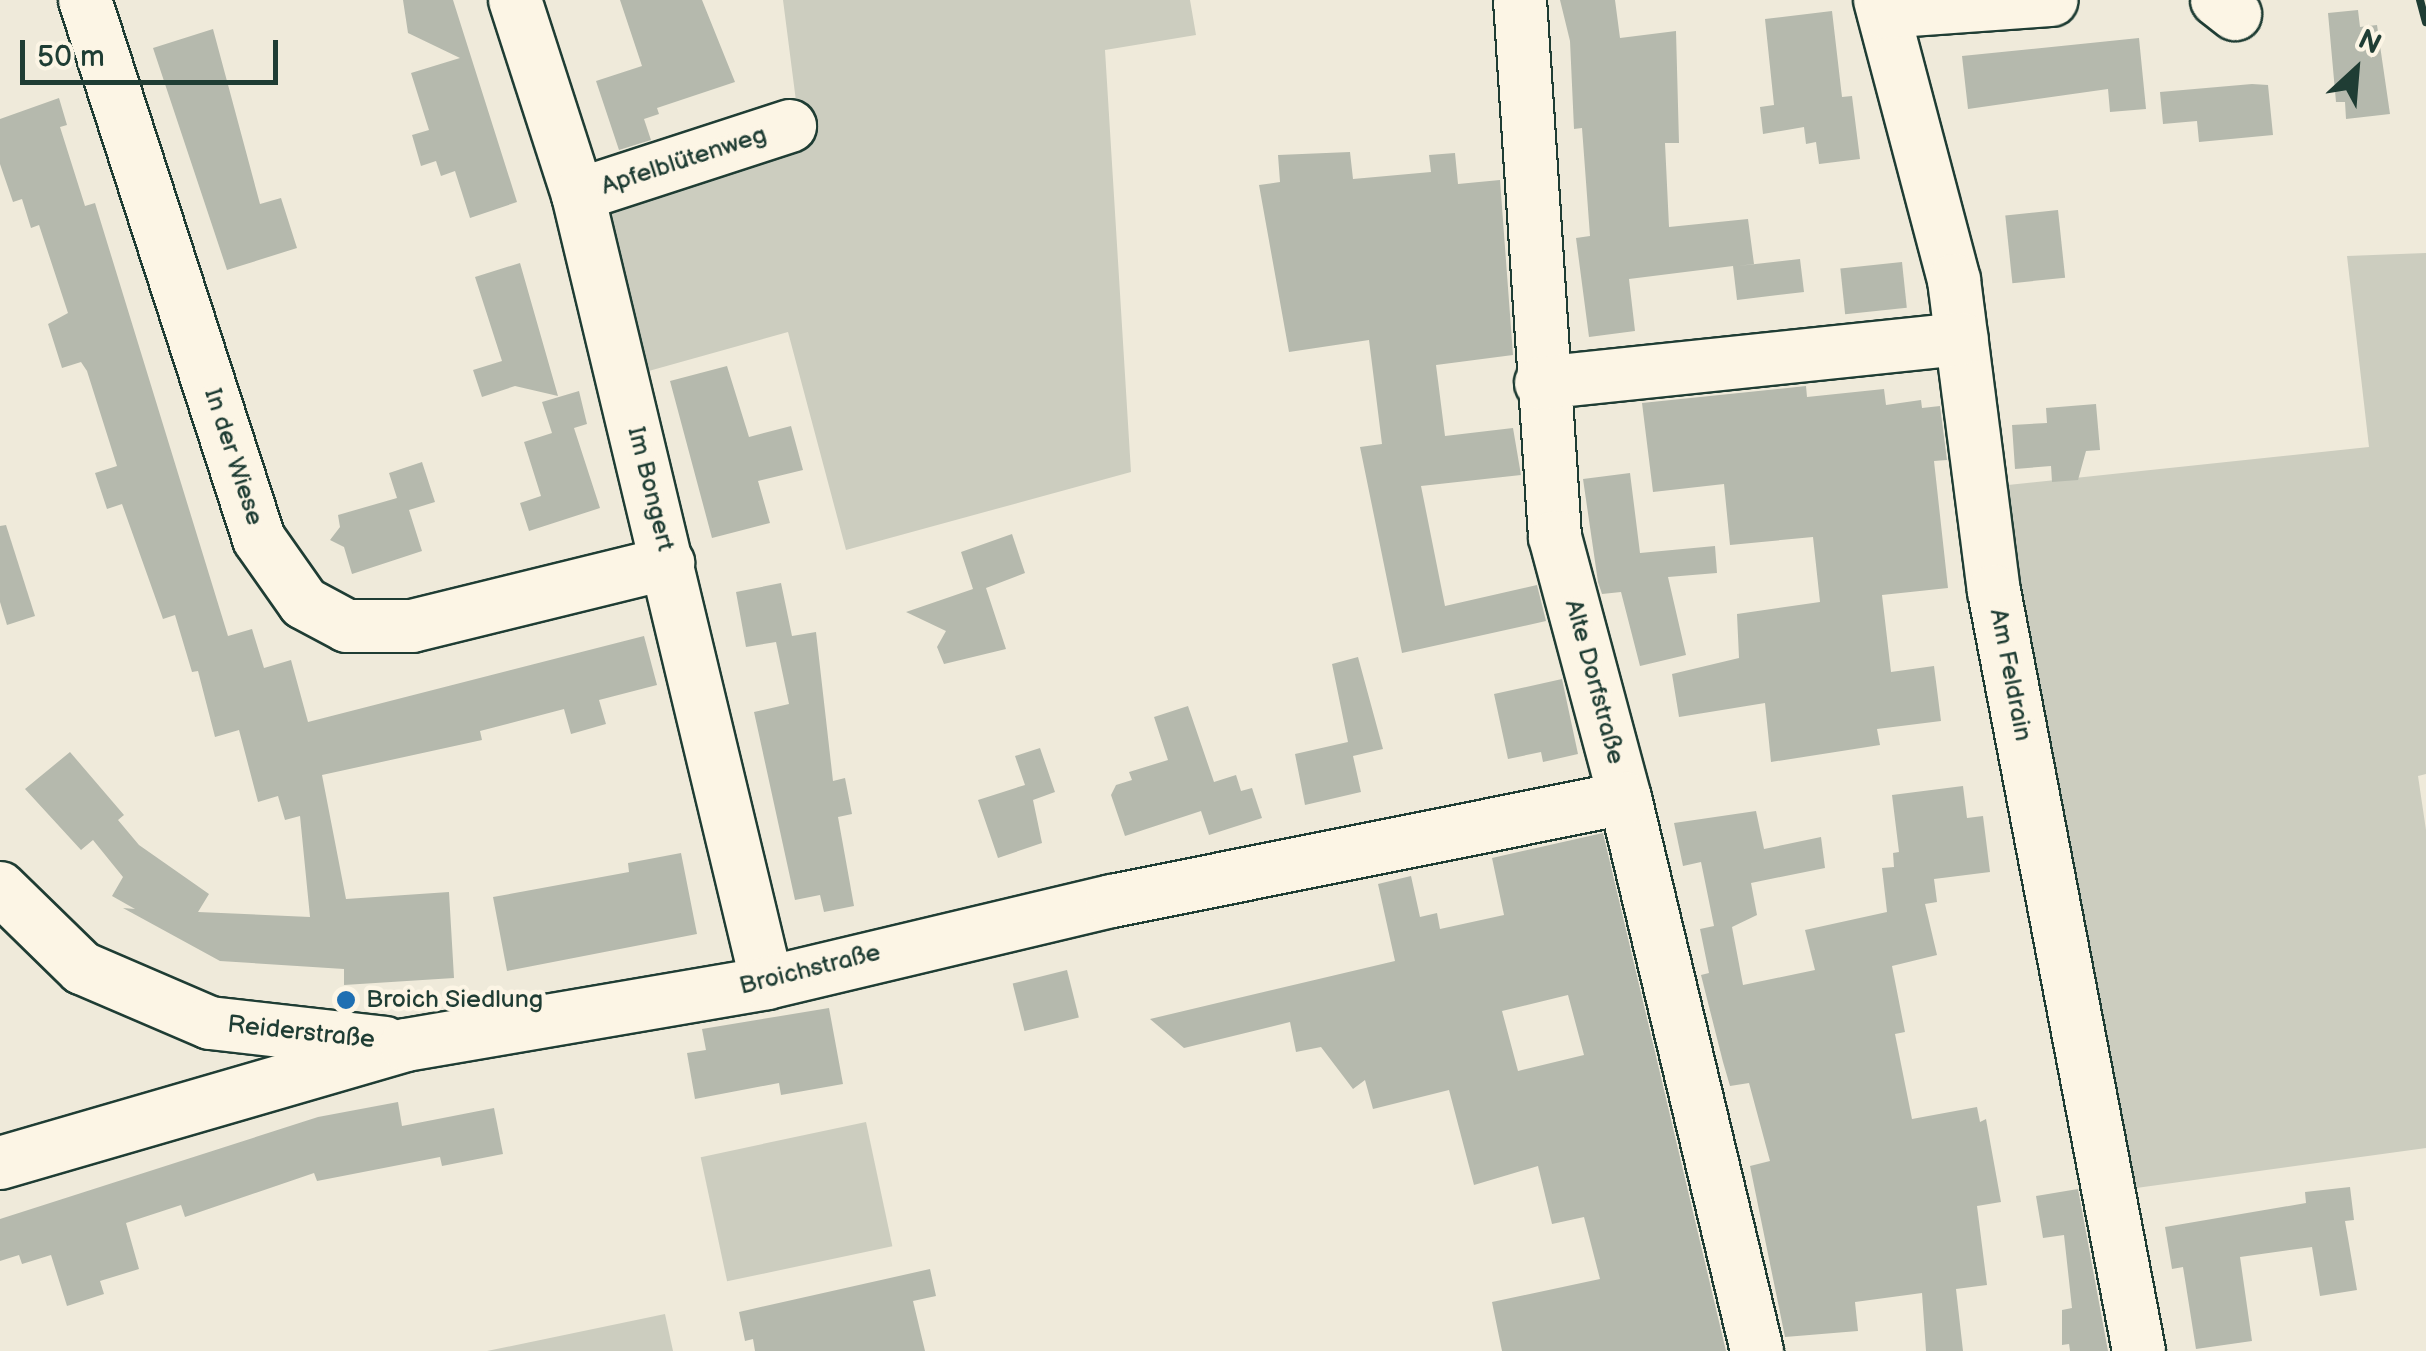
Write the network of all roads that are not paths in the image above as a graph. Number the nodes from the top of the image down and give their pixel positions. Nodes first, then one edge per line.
1 (85, 0) edge
2 (515, 0) edge
3 (1520, 0) edge
4 (2052, 0) edge
5 (1882, 6) edge
6 (790, 126) dead end
7 (578, 195) junction
8 (1962, 340) junction
9 (1541, 383) junction
10 (668, 563) junction
11 (1625, 798) junction
12 (0, 888) edge
13 (767, 984) junction
14 (406, 1045) junction
15 (0, 1163) edge
16 (1756, 1351) edge
17 (2139, 1351) edge

1 - 10 street, In der Wiese
2 - 7 street, Im Bongert
3 - 9 street, Alte Dorfstraße
4 - 5 street
5 - 8 street, Am Feldrain
6 - 7 street, Apfelblütenweg
7 - 10 street, Im Bongert
8 - 9 street
8 - 17 street, Am Feldrain
9 - 11 street, Alte Dorfstraße
10 - 13 street, Im Bongert
11 - 13 street, Broichstraße
11 - 16 street, Alte Dorfstraße
12 - 14 street, Reiderstraße
13 - 14 street, Broichstraße
14 - 15 street, Broichstraße

